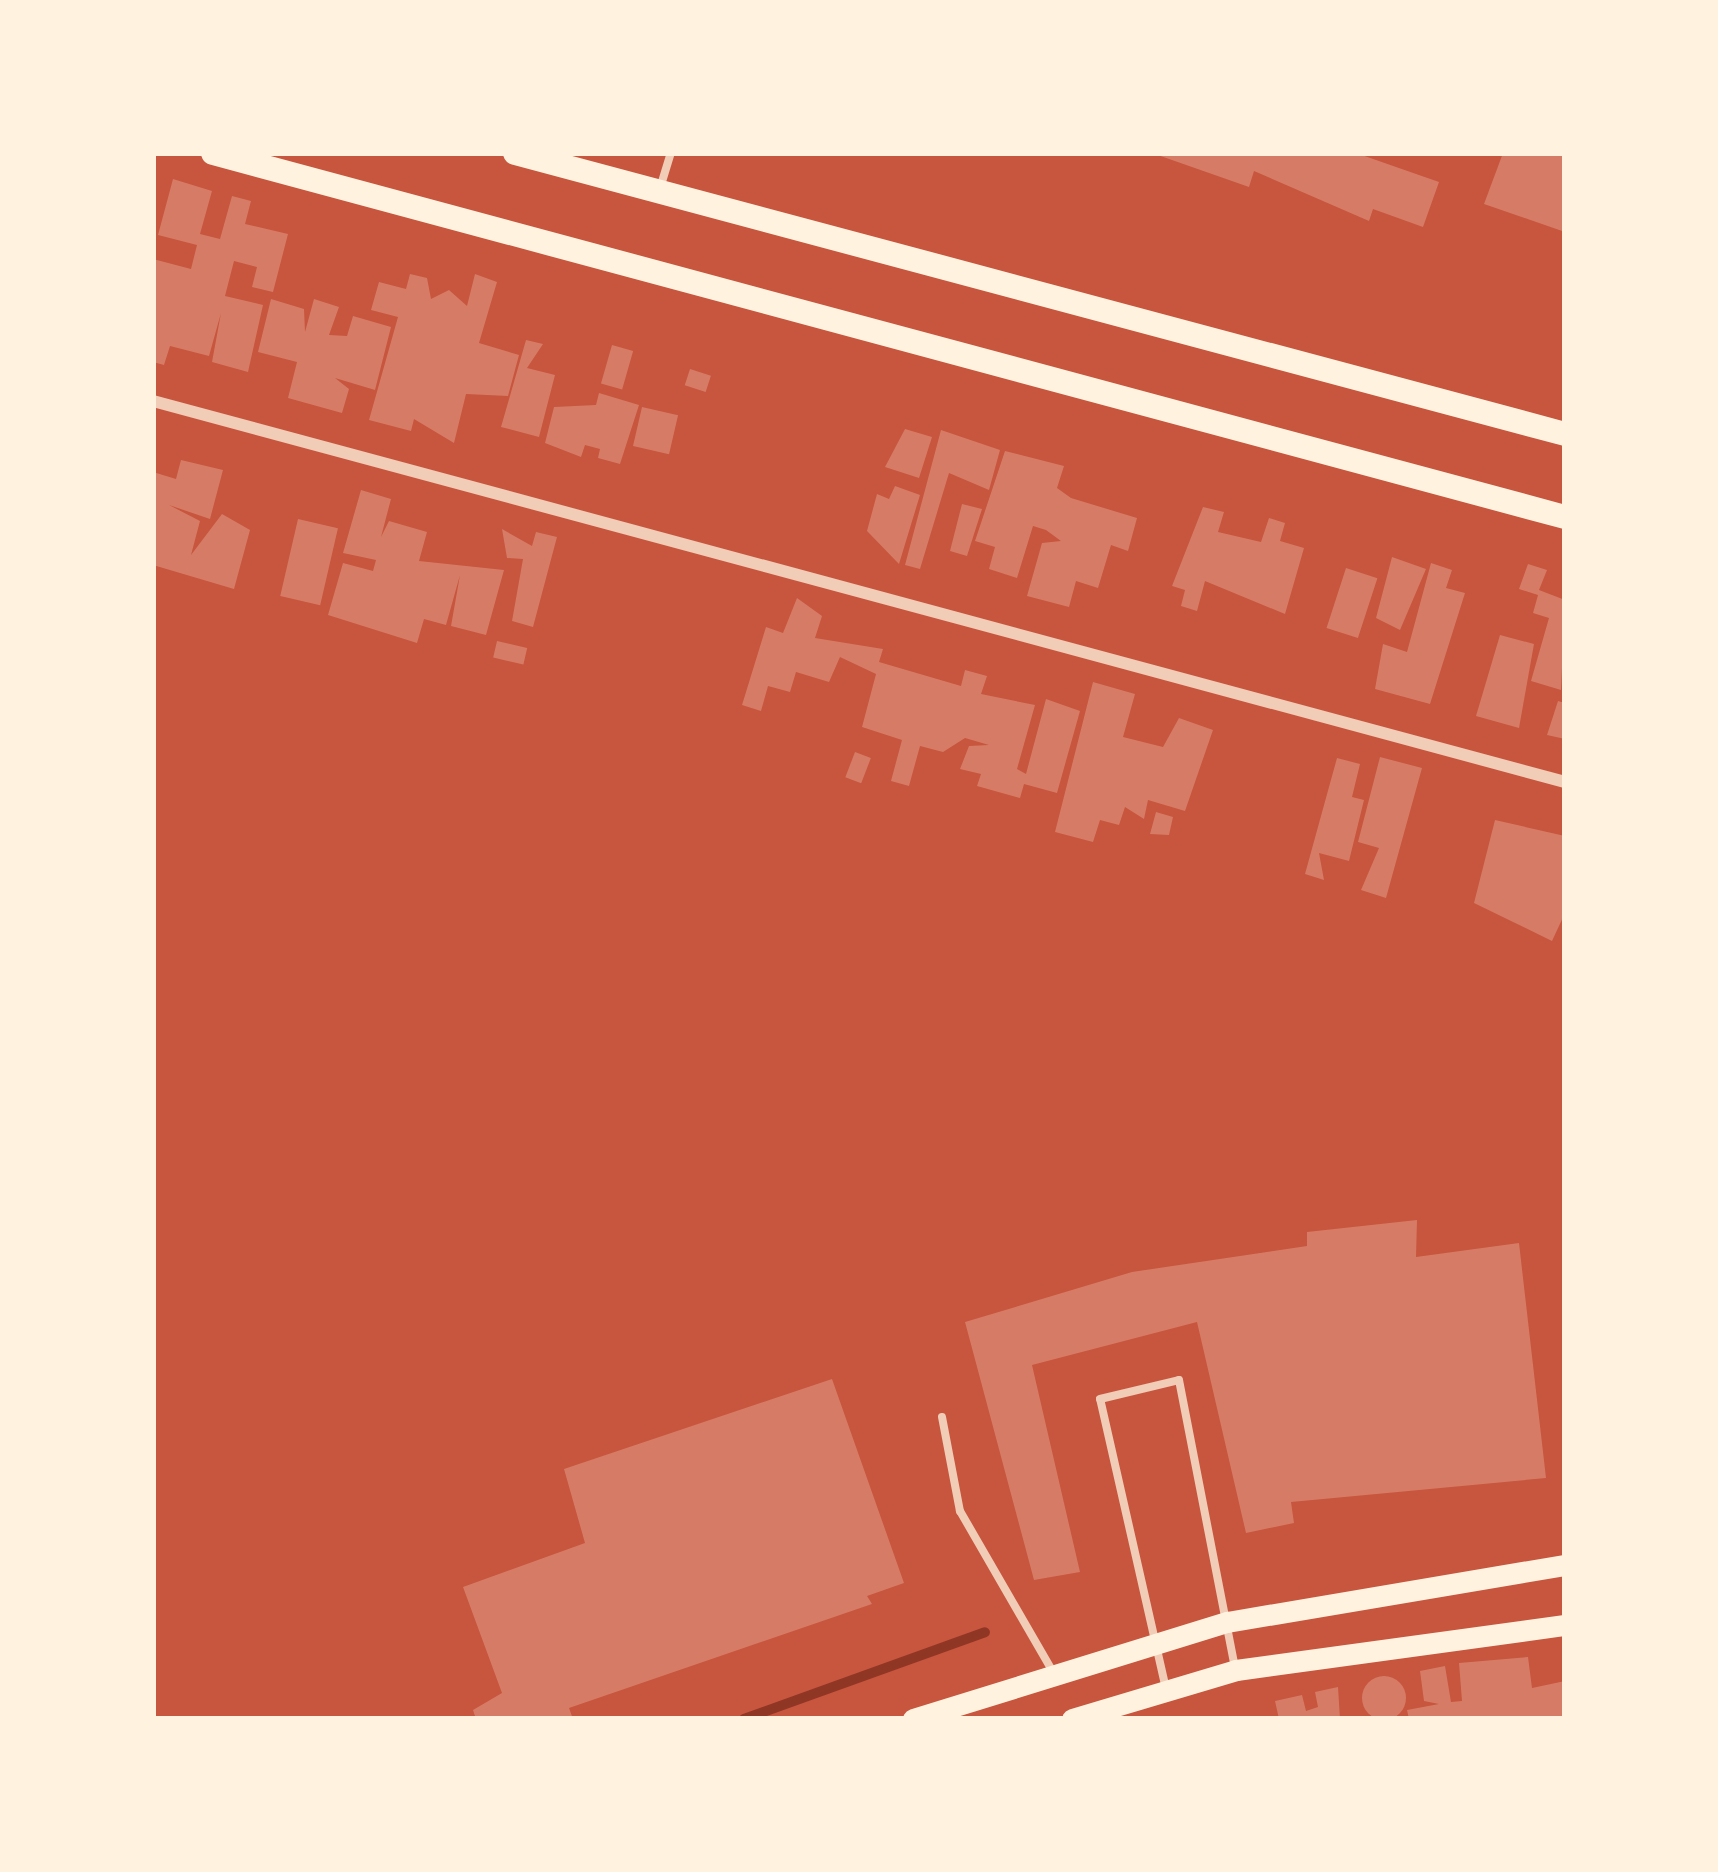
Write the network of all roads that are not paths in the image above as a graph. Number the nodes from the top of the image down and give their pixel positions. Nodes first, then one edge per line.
1 (213, 153) edge
2 (515, 153) edge
3 (670, 153) edge
4 (659, 192) junction
5 (153, 401) edge
6 (1565, 434) edge
7 (1565, 517) edge
8 (1565, 782) edge
9 (943, 1417) dead end
10 (1565, 1565) edge
11 (1227, 1622) junction
12 (1565, 1625) edge
13 (1154, 1641) junction
14 (1236, 1670) junction
15 (1054, 1673) junction
16 (1166, 1689) junction
17 (914, 1719) edge
18 (1072, 1719) edge

1 - 7 main road
2 - 4 main road
3 - 4 lane
4 - 6 main road
5 - 8 street
9 - 15 lane
10 - 11 main road
11 - 13 main road
11 - 13 lane
11 - 14 lane
12 - 14 main road
13 - 15 main road
13 - 16 lane
14 - 16 main road
15 - 17 main road
16 - 18 main road

